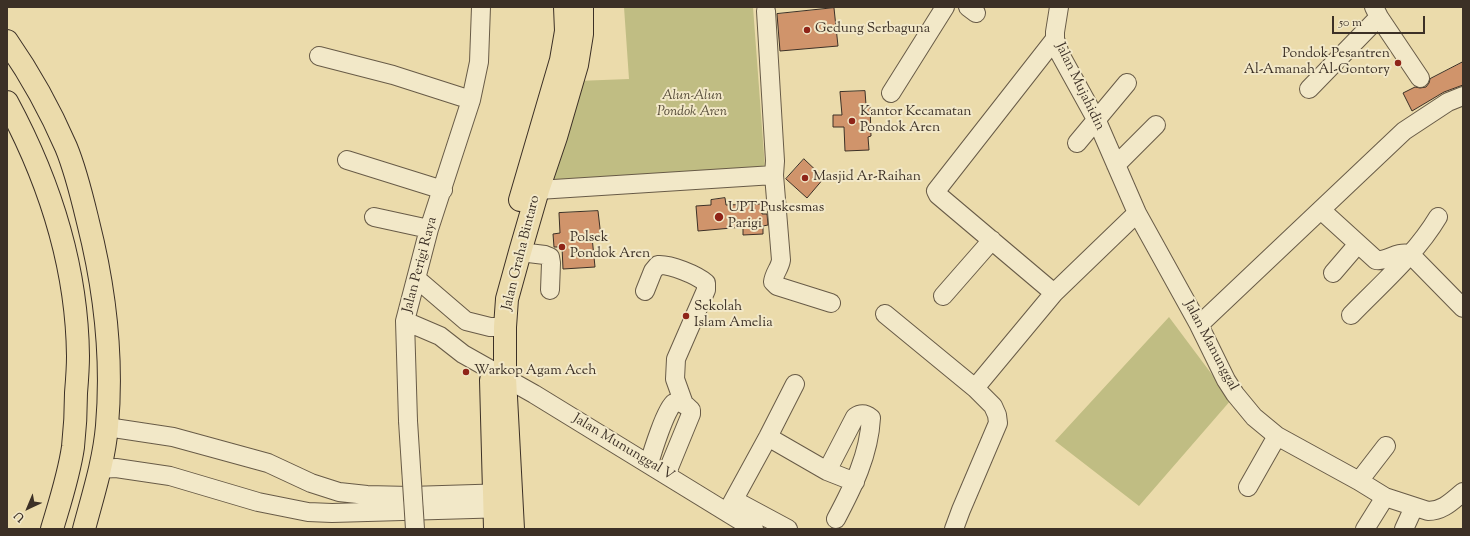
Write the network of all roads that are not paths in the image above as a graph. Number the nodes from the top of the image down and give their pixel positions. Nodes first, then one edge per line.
1 (481, 7) edge
2 (565, 7) edge
3 (582, 7) edge
4 (945, 7) edge
5 (1058, 7) edge
6 (766, 11) dead end
7 (1377, 12) edge
8 (1055, 39) junction
9 (7, 41) edge
10 (319, 56) dead end
11 (1420, 78) dead end
12 (1127, 83) dead end
13 (1309, 89) dead end
14 (891, 93) dead end
15 (1463, 96) edge
16 (471, 100) junction
17 (7, 102) edge
18 (1097, 121) junction
19 (1156, 125) dead end
20 (1077, 143) dead end
21 (346, 160) dead end
22 (1116, 165) junction
23 (774, 175) junction
24 (532, 187) junction
25 (443, 190) junction
26 (1321, 210) junction
27 (1137, 213) junction
28 (374, 217) dead end
29 (1438, 217) dead end
30 (429, 229) junction
31 (992, 240) junction
32 (1357, 245) junction
33 (520, 252) junction
34 (1410, 254) junction
35 (1333, 273) dead end
36 (416, 279) junction
37 (550, 290) dead end
38 (645, 291) dead end
39 (1054, 293) junction
40 (943, 296) dead end
41 (831, 303) dead end
42 (1463, 308) edge
43 (885, 314) dead end
44 (1351, 315) dead end
45 (405, 321) junction
46 (1199, 325) junction
47 (497, 327) junction
48 (498, 374) junction
49 (795, 384) dead end
50 (975, 388) junction
51 (684, 404) junction
52 (107, 427) junction
53 (1277, 436) junction
54 (768, 437) junction
55 (1386, 446) dead end
56 (649, 464) junction
57 (100, 469) junction
58 (827, 471) junction
59 (666, 475) junction
60 (1359, 481) junction
61 (855, 482) junction
62 (1248, 487) dead end
63 (1463, 492) edge
64 (1385, 498) junction
65 (730, 506) junction
66 (1414, 507) junction
67 (504, 510) edge
68 (836, 519) dead end
69 (52, 529) edge
70 (84, 529) edge
71 (415, 529) edge
72 (754, 529) edge
73 (788, 529) edge
74 (954, 529) edge
75 (1365, 529) edge
76 (1404, 529) edge

1 - 16 street, Jalan Perigi Raya
2 - 24 main road, Jalan Graha Bintaro
3 - 24 main road, Jalan Graha Bintaro
4 - 14 street
5 - 8 street, Jalan Mujahidin
6 - 23 street
7 - 11 street
7 - 13 street
8 - 18 street, Jalan Mujahidin
8 - 31 street
9 - 52 main road
10 - 16 street
12 - 18 street
15 - 26 street
16 - 25 street, Jalan Perigi Raya
17 - 69 main road
18 - 20 street
18 - 22 street, Jalan Mujahidin
19 - 22 street
21 - 25 street
22 - 27 street, Jalan Manunggal
23 - 24 street
23 - 41 street
24 - 33 main road, Jalan Graha Bintaro
24 - 47 main road, Jalan Graha Bintaro
25 - 30 street, Jalan Perigi Raya
26 - 32 street
26 - 46 street
27 - 39 street
27 - 46 street, Jalan Manunggal
28 - 30 street
29 - 34 street
30 - 36 street, Jalan Perigi Raya
31 - 39 street
31 - 40 street
32 - 34 street
32 - 35 street
33 - 37 street
33 - 47 main road, Jalan Graha Bintaro
34 - 42 street
34 - 44 street
36 - 45 street, Jalan Perigi Raya
36 - 47 street
38 - 51 street
39 - 50 street
43 - 50 street
45 - 48 street, Jalan Mununggal V
45 - 71 street, Jalan Perigi Raya, bridge
46 - 53 street, Jalan Manunggal
47 - 48 main road, Jalan Graha Bintaro
48 - 56 street, Jalan Mununggal V
48 - 67 main road, Jalan Graha Bintaro
49 - 54 street
50 - 74 street
51 - 56 street
51 - 59 street
52 - 57 main road
52 - 67 street
53 - 60 street, Jalan Manunggal
53 - 62 street
54 - 58 street
54 - 65 street
55 - 60 street
56 - 59 street, Jalan Mununggal V
57 - 67 street
57 - 70 main road
58 - 61 street
58 - 61 street
59 - 65 street, Jalan Mununggal V
60 - 64 street, Jalan Manunggal
61 - 68 street
63 - 66 street, Jalan Manunggal
64 - 66 street, Jalan Manunggal
64 - 75 street
65 - 72 street, Jalan Mununggal V
65 - 73 street
66 - 76 street

